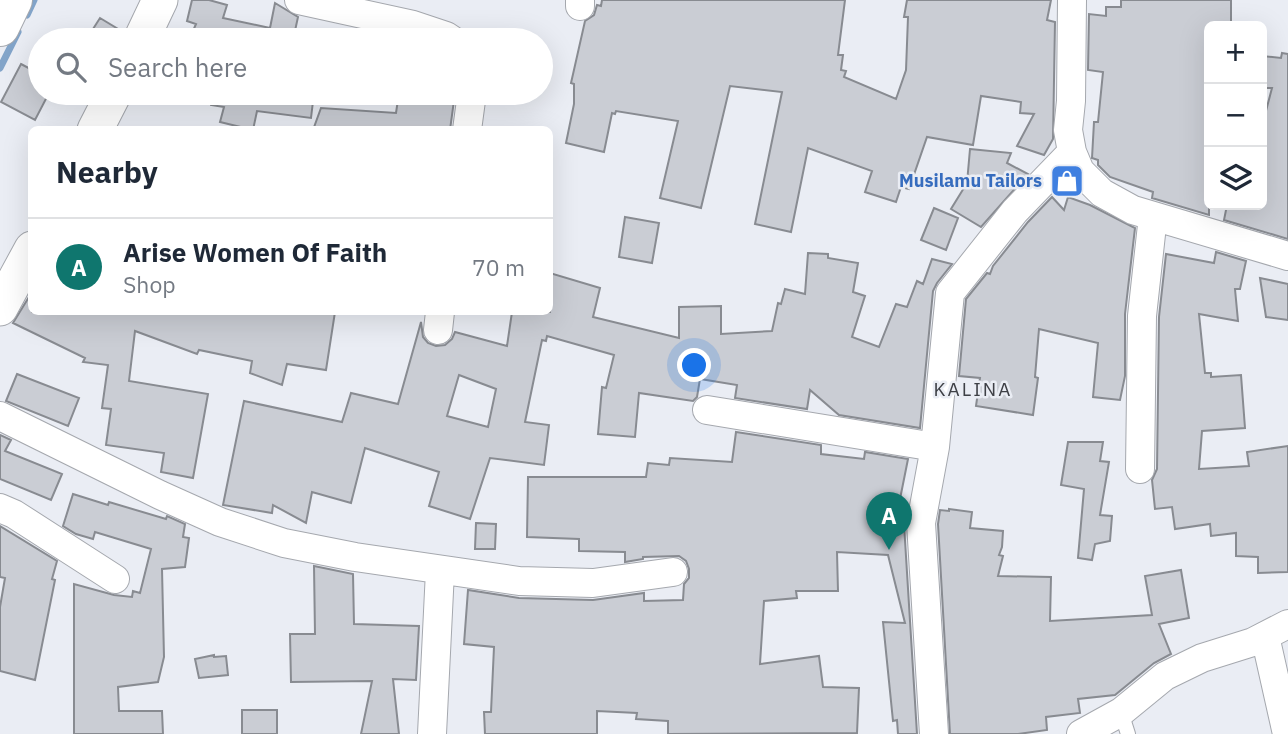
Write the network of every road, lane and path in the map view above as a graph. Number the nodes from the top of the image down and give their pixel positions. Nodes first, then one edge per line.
1 (13, 0) edge
2 (160, 0) edge
3 (299, 0) edge
4 (1072, 0) edge
5 (0, 27) edge
6 (147, 28) edge
7 (422, 28) edge
8 (108, 105) edge
9 (470, 105) edge
10 (98, 126) edge
11 (468, 126) edge
12 (1072, 152) junction
13 (1153, 216) junction
14 (28, 256) edge
15 (1288, 256) edge
16 (0, 308) edge
17 (707, 410) dead end
18 (0, 416) edge
19 (935, 447) junction
20 (1140, 469) dead end
21 (0, 508) edge
22 (440, 571) junction
23 (673, 572) dead end
24 (116, 579) dead end
25 (1276, 630) edge
26 (1125, 723) edge
27 (432, 734) edge
28 (934, 734) edge
29 (1082, 734) edge
30 (1287, 734) edge

1 - 5 main road
2 - 6 street
3 - 7 street
4 - 12 street
8 - 10 street
9 - 11 street
12 - 13 street
12 - 19 street
13 - 15 street
13 - 20 street
14 - 16 street
17 - 19 street
18 - 22 street
19 - 28 street
21 - 24 street
22 - 23 street
22 - 27 street
25 - 26 street
25 - 30 street
26 - 29 street

